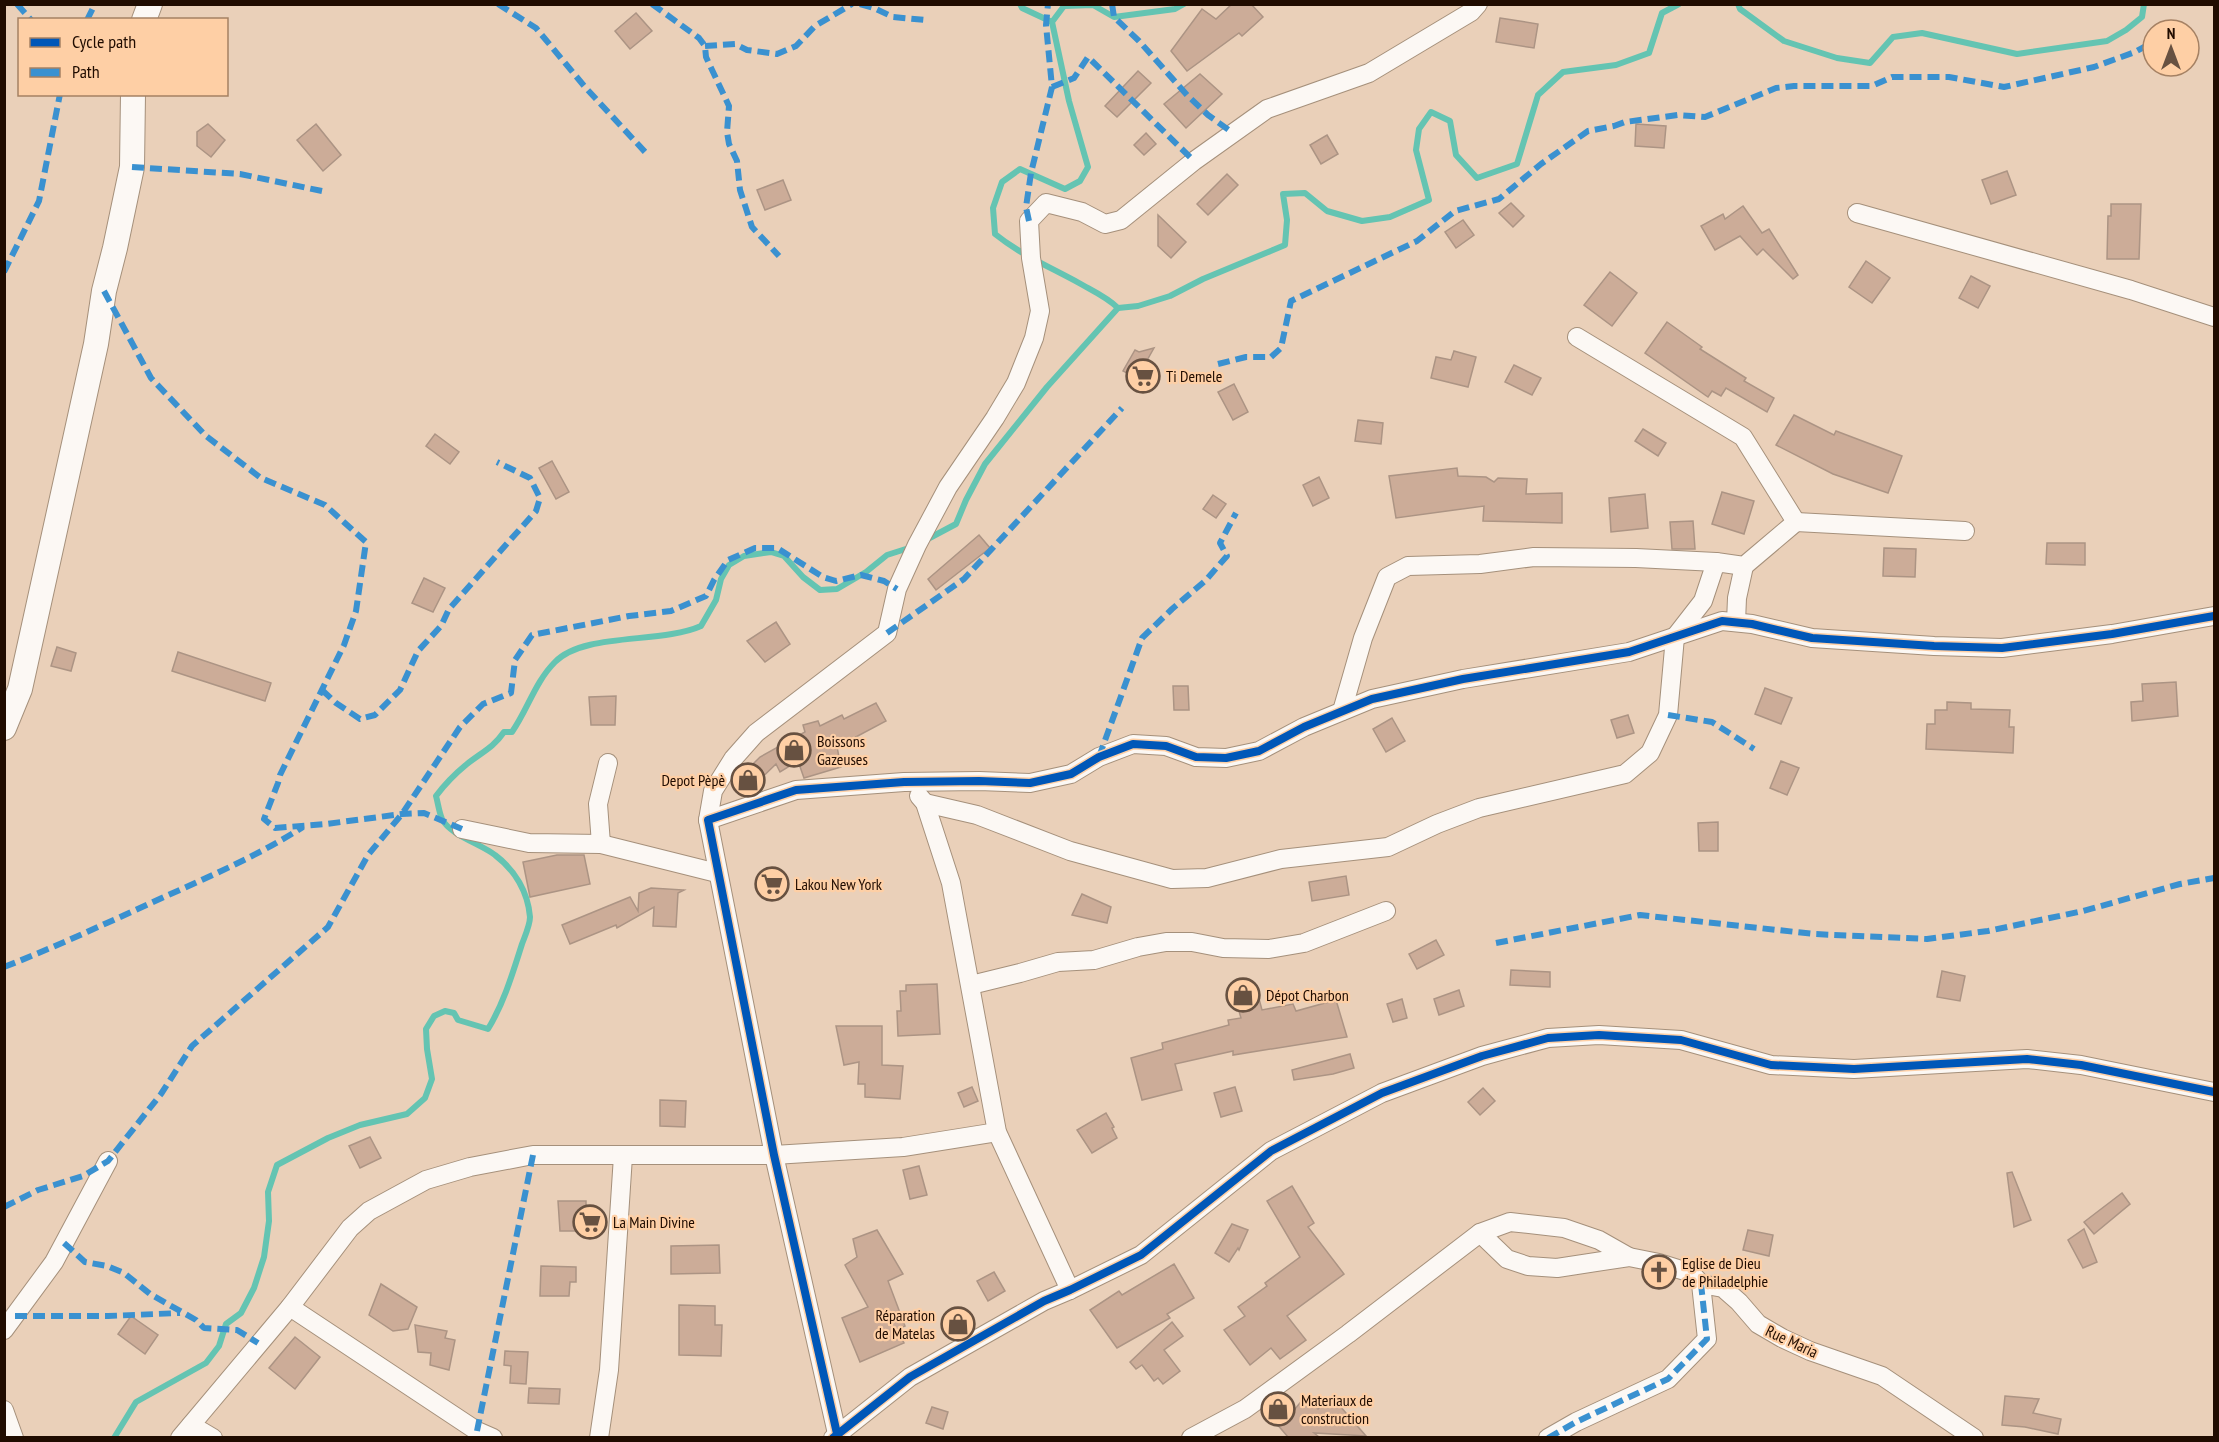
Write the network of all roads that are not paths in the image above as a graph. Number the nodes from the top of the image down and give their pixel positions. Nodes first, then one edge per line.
1 (1478, 4) edge
2 (133, 96) edge
3 (1857, 213) dead end
4 (2214, 317) edge
5 (1577, 337) dead end
6 (1796, 522) junction
7 (1965, 531) dead end
8 (1716, 562) junction
9 (1744, 566) junction
10 (2214, 616) edge
11 (1736, 622) junction
12 (1676, 637) junction
13 (1342, 711) junction
14 (4, 728) edge
15 (608, 763) dead end
16 (904, 782) junction
17 (925, 802) junction
18 (708, 820) junction
19 (462, 829) dead end
20 (601, 844) junction
21 (717, 873) junction
22 (1386, 912) dead end
23 (971, 985) junction
24 (2214, 1092) edge
25 (997, 1132) junction
26 (774, 1155) junction
27 (623, 1156) junction
28 (108, 1161) dead end
29 (1480, 1233) junction
30 (1629, 1257) junction
31 (1701, 1284) junction
32 (1070, 1290) junction
33 (290, 1307) junction
34 (4, 1330) edge
35 (4, 1410) edge
36 (185, 1431) edge
37 (1198, 1436) edge
38 (14, 1437) edge
39 (213, 1437) edge
40 (493, 1437) edge
41 (599, 1437) edge
42 (836, 1437) edge
43 (1548, 1437) edge
44 (1974, 1437) edge

1 - 18 street
2 - 14 street
3 - 4 street
5 - 6 street
6 - 7 street
6 - 9 street
8 - 9 street
8 - 12 street
8 - 13 street
9 - 11 street
10 - 11 street
11 - 12 street
12 - 13 street
12 - 17 street
13 - 16 street
15 - 20 street
16 - 17 street
16 - 18 street
17 - 23 street
18 - 21 street
19 - 20 street
20 - 21 street
21 - 26 street
22 - 23 street
23 - 25 street
24 - 32 street
25 - 26 street
25 - 32 street
26 - 27 street
26 - 42 street
27 - 33 street
27 - 41 street
28 - 34 street
29 - 30 street
29 - 30 street, Rue Maria
29 - 37 street
30 - 31 street, Rue Maria
31 - 43 street
31 - 44 street, Rue Maria
32 - 42 street
33 - 36 street
33 - 40 street
35 - 38 street
36 - 39 street

